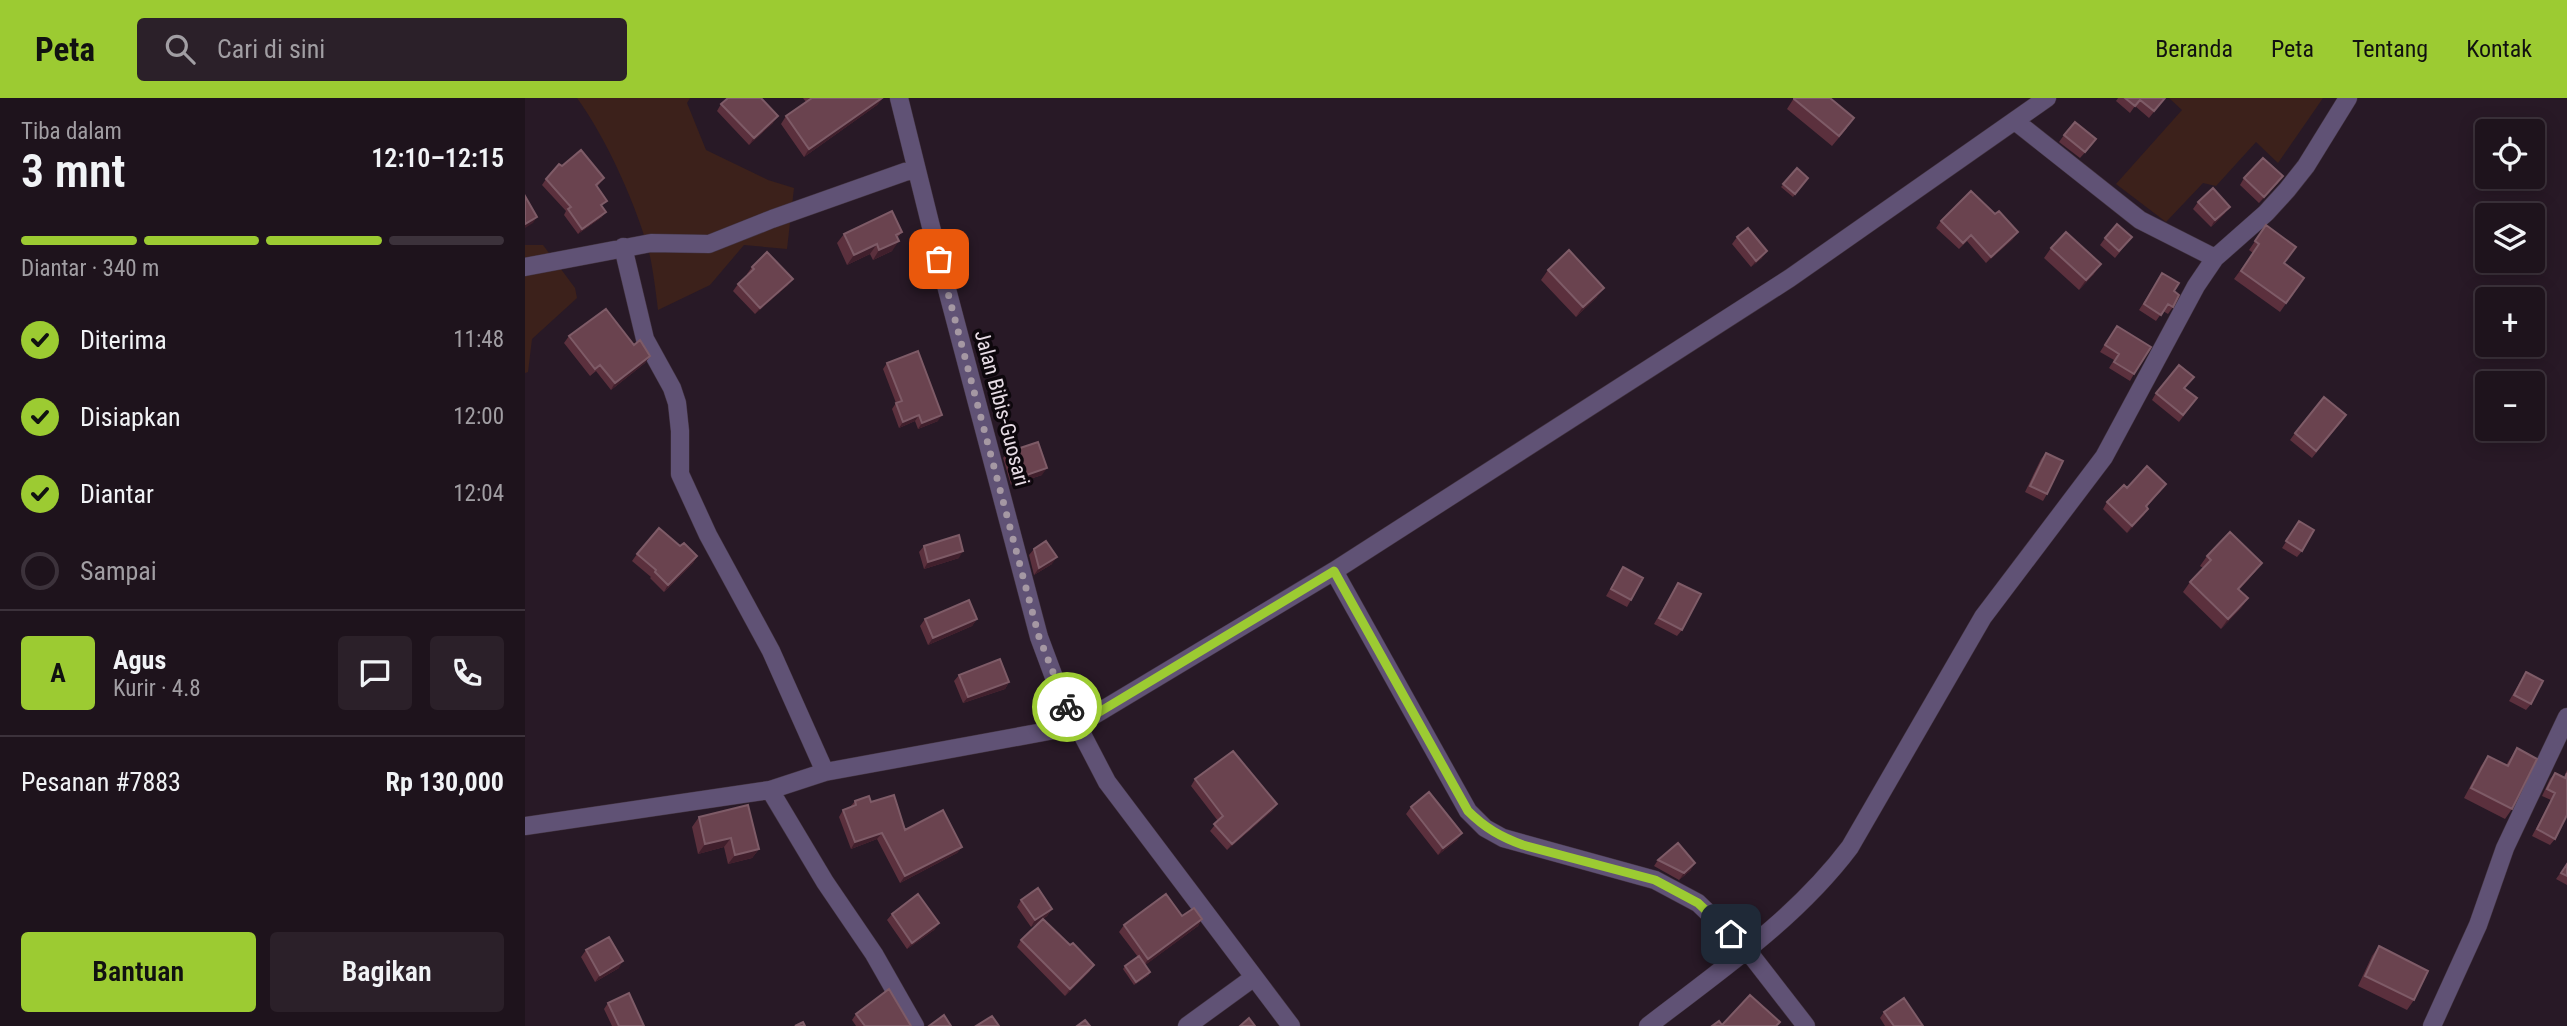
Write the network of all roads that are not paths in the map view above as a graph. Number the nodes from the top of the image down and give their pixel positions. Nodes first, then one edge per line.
1 (899, 98) edge
2 (2047, 98) edge
3 (2348, 98) edge
4 (2015, 121) junction
5 (916, 168) junction
6 (623, 247) junction
7 (2215, 258) junction
8 (525, 267) edge
9 (1334, 571) junction
10 (2567, 718) edge
11 (1076, 726) junction
12 (825, 772) junction
13 (770, 790) junction
14 (525, 825) edge
15 (1747, 950) junction
16 (1253, 978) junction
17 (915, 1026) edge
18 (1187, 1026) edge
19 (1291, 1026) edge
20 (1648, 1026) edge
21 (1806, 1026) edge
22 (2432, 1026) edge

1 - 5 street, Jalan Bibis-Guosari
2 - 4 street
3 - 7 street
4 - 7 street
4 - 9 street
5 - 6 street
5 - 11 street, Jalan Bibis-Guosari
6 - 8 street
6 - 12 street
7 - 15 street
9 - 11 street
9 - 15 street
10 - 22 street
11 - 12 street
11 - 16 street, Jalan Bibis-Guosari
12 - 13 street
13 - 14 street
13 - 17 street
15 - 20 street
15 - 21 street
16 - 18 street
16 - 19 street, Jalan Bibis-Guosari

